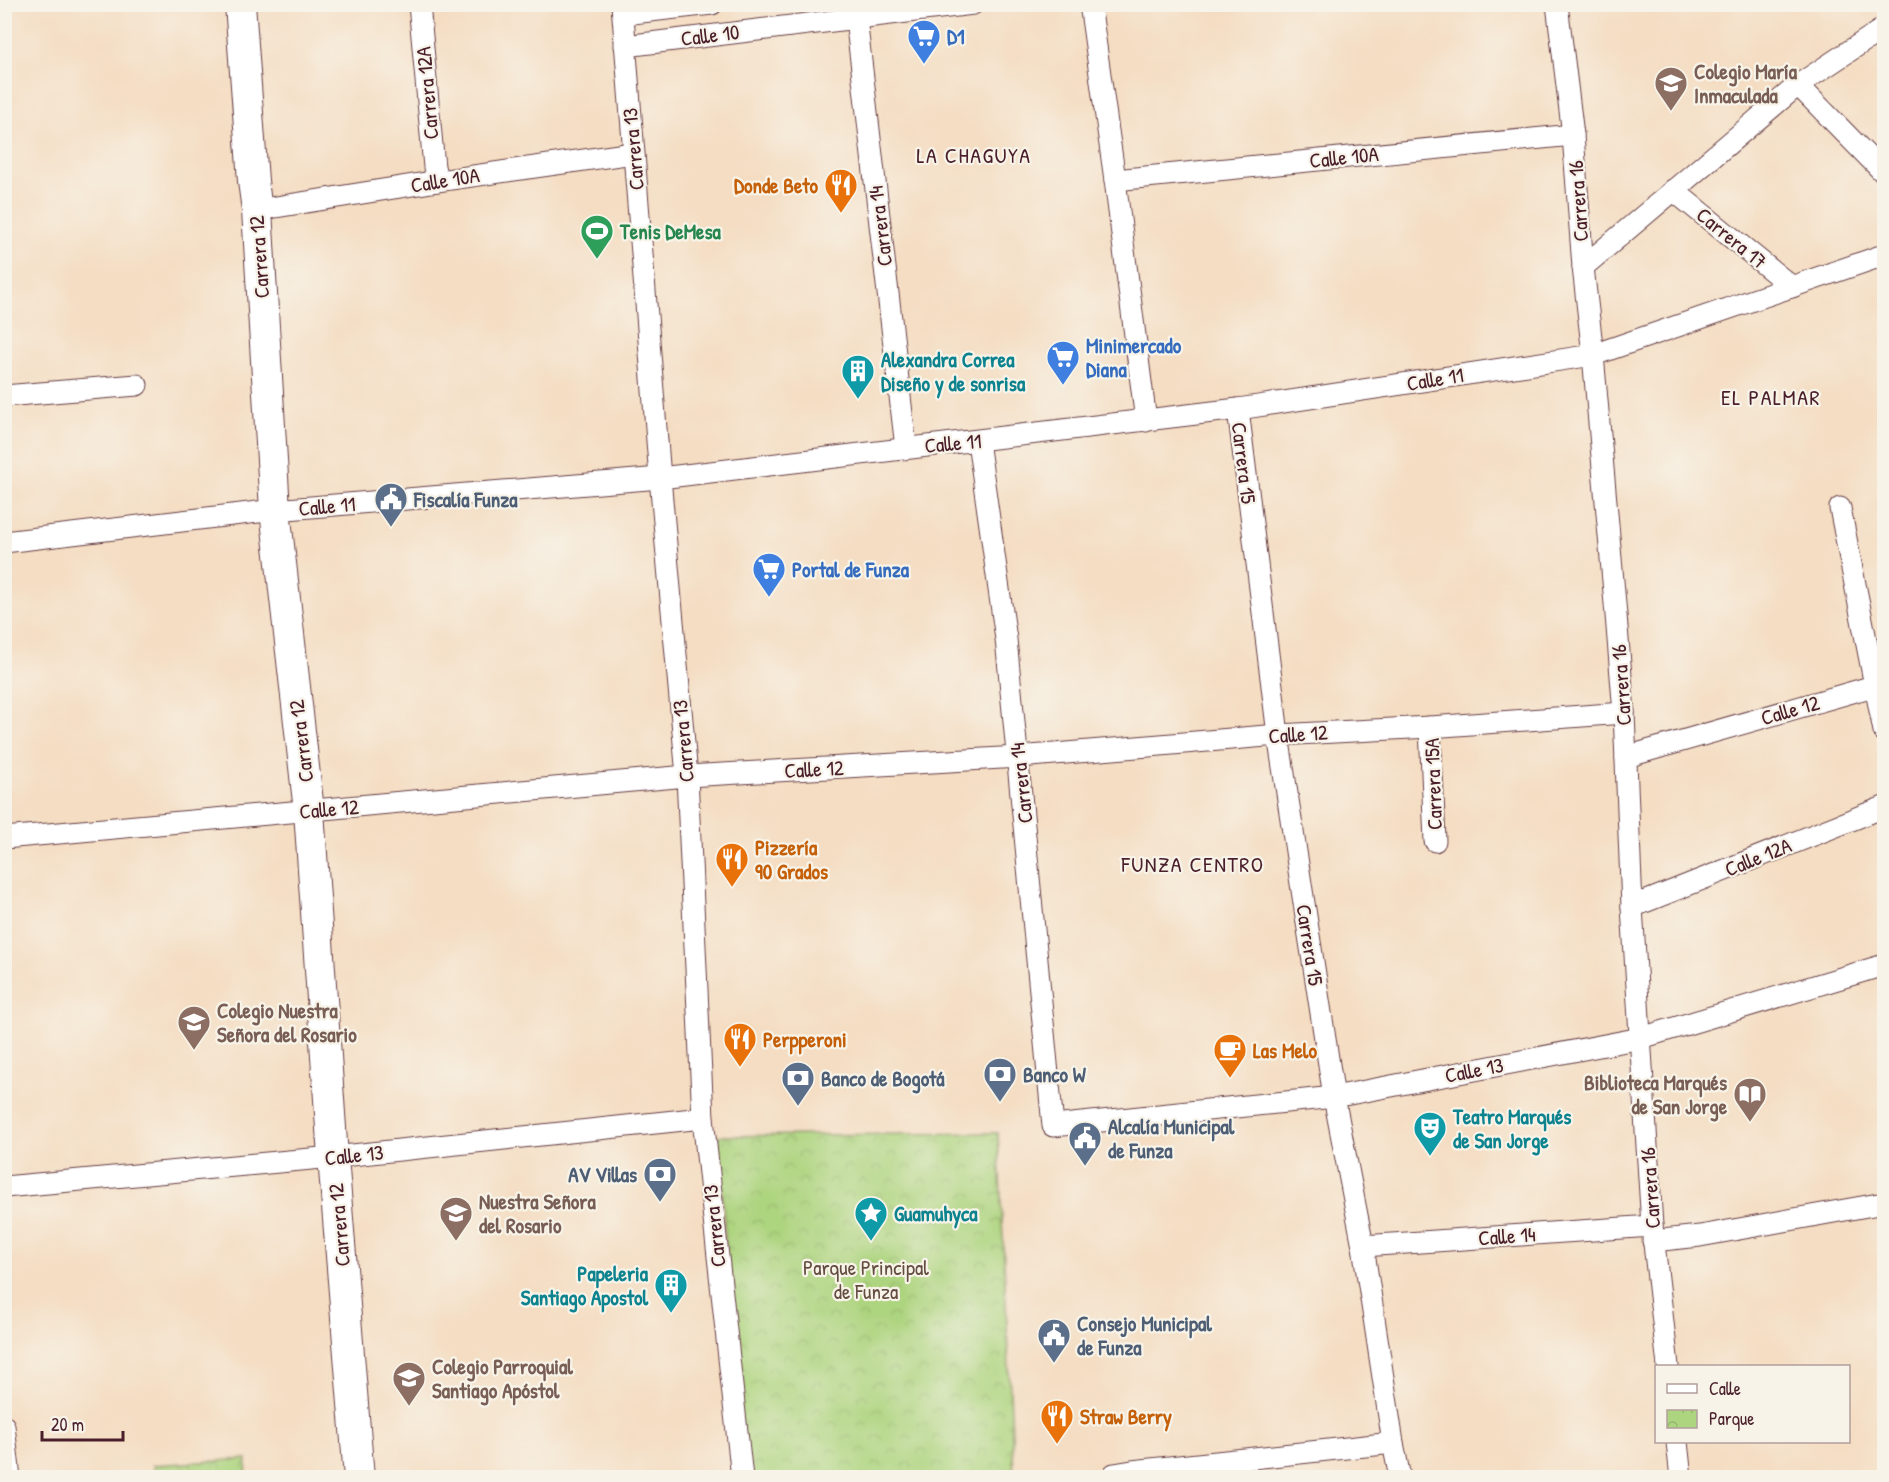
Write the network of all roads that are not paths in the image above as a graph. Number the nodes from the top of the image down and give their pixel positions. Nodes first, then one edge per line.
1 (240, 4) edge
2 (419, 4) edge
3 (712, 4) edge
4 (974, 4) edge
5 (1090, 4) edge
6 (1557, 4) edge
7 (929, 7) edge
8 (622, 9) edge
9 (854, 11) edge
10 (1884, 28) edge
11 (625, 45) junction
12 (1798, 86) junction
13 (1573, 135) junction
14 (633, 153) junction
15 (1884, 173) edge
16 (1115, 180) junction
17 (438, 181) junction
18 (1673, 190) junction
19 (257, 210) junction
20 (1884, 255) edge
21 (1583, 267) junction
22 (1792, 287) junction
23 (1593, 355) junction
24 (137, 385) dead end
25 (4, 396) edge
26 (1238, 409) junction
27 (1146, 421) junction
28 (978, 441) junction
29 (906, 448) junction
30 (660, 478) junction
31 (1840, 508) dead end
32 (275, 510) junction
33 (4, 542) edge
34 (1880, 684) edge
35 (1624, 713) junction
36 (1430, 727) junction
37 (1884, 731) edge
38 (1278, 735) junction
39 (1018, 757) junction
40 (1626, 757) junction
41 (687, 776) junction
42 (1884, 807) edge
43 (309, 811) junction
44 (4, 838) edge
45 (1435, 841) dead end
46 (1632, 907) junction
47 (1884, 965) edge
48 (1641, 1038) junction
49 (1334, 1097) junction
50 (702, 1118) junction
51 (1053, 1126) joint
52 (333, 1157) junction
53 (4, 1187) edge
54 (1884, 1203) edge
55 (1653, 1234) junction
56 (1363, 1246) junction
57 (1668, 1365) edge
58 (4, 1426) edge
59 (1392, 1443) junction
60 (1677, 1443) edge
61 (1114, 1476) edge
62 (10, 1478) edge
63 (359, 1478) edge
64 (742, 1478) edge
65 (1400, 1478) edge
66 (1681, 1478) edge

1 - 19 main road, Carrera 12
2 - 17 street, Carrera 12A
3 - 8 street, Calle 10
4 - 7 street, Calle 10
5 - 16 street
6 - 13 street, Carrera 16
7 - 9 street, Calle 10
8 - 11 street, Carrera 13
9 - 11 street, Calle 10
9 - 29 street, Carrera 14
10 - 12 street
11 - 14 street, Carrera 13
12 - 15 street
12 - 18 street
13 - 16 street, Calle 10A
13 - 21 street, Carrera 16
14 - 17 street, Calle 10A
14 - 30 street, Carrera 13
16 - 27 street
17 - 19 street, Calle 10A
18 - 21 street
18 - 22 street, Carrera 17
19 - 32 main road, Carrera 12
20 - 22 street, Calle 11
21 - 23 street, Carrera 16
22 - 23 street, Calle 11
23 - 26 street, Calle 11
23 - 35 street, Carrera 16
24 - 25 street
26 - 27 street, Calle 11
26 - 38 street, Carrera 15
27 - 28 street, Calle 11
28 - 29 street, Calle 11
28 - 39 street, Carrera 14
29 - 30 street, Calle 11
30 - 32 street, Calle 11
30 - 41 street, Carrera 13
31 - 34 street
32 - 33 street, Calle 11
32 - 43 main road, Carrera 12
34 - 37 street
34 - 40 street, Calle 12
35 - 36 street, Calle 12
35 - 40 street, Carrera 16
36 - 38 street, Calle 12
36 - 45 street, Carrera 15A
38 - 39 street, Calle 12
38 - 49 street, Carrera 15
39 - 41 street, Calle 12
39 - 51 street, Carrera 14
40 - 46 street, Carrera 16
41 - 43 street, Calle 12
41 - 50 street, Carrera 13
42 - 46 street, Calle 12A
43 - 44 street, Calle 12
43 - 52 main road, Carrera 12
46 - 48 street, Carrera 16
47 - 48 street, Calle 13
48 - 49 street, Calle 13
48 - 55 street, Carrera 16
49 - 51 street, Calle 13
49 - 56 street, Carrera 15
50 - 52 street, Calle 13
50 - 64 street, Carrera 13
52 - 53 street, Calle 13
52 - 63 main road, Carrera 12
54 - 55 street, Calle 14
55 - 56 street, Calle 14
55 - 57 street, Carrera 16
56 - 59 street, Carrera 15
58 - 62 street
59 - 61 street
59 - 65 street, Carrera 15
60 - 66 street

